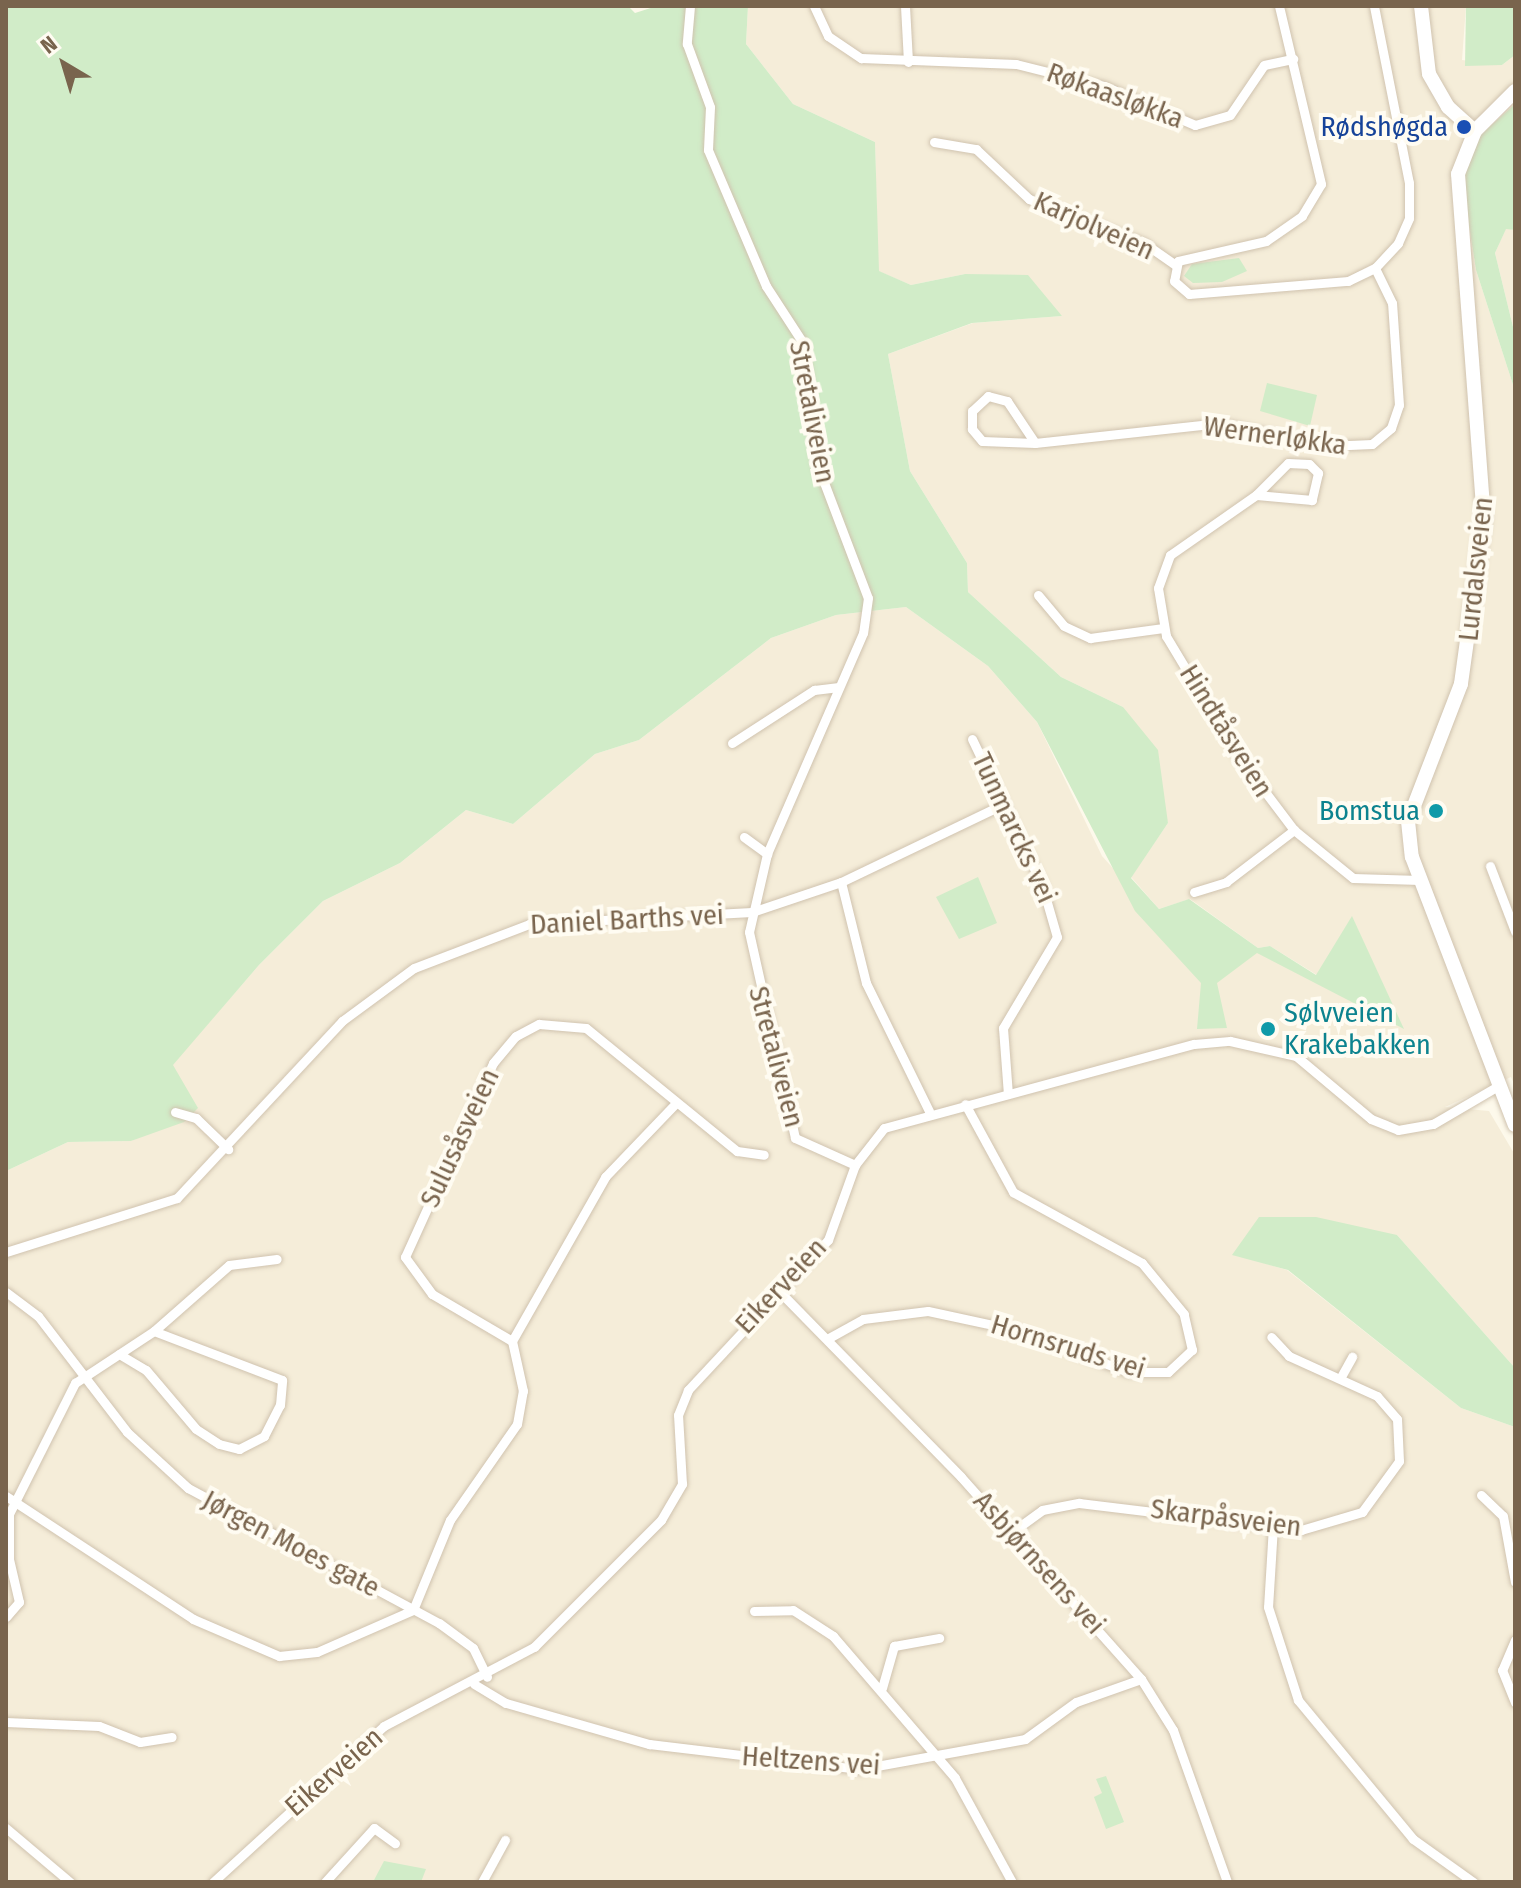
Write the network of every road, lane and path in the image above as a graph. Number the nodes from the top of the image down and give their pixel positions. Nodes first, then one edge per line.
1 (690, 6) edge
2 (814, 6) edge
3 (905, 6) edge
4 (1279, 6) edge
5 (1374, 6) edge
6 (1421, 6) edge
7 (1293, 59) junction
8 (908, 62) junction
9 (1515, 91) edge
10 (1475, 131) junction
11 (934, 142) dead end
12 (1175, 265) junction
13 (1375, 268) junction
14 (1035, 443) junction
15 (1256, 495) junction
16 (1038, 595) dead end
17 (1163, 628) junction
18 (839, 687) junction
19 (972, 739) dead end
20 (732, 743) dead end
21 (1002, 805) junction
22 (1294, 830) junction
23 (744, 837) dead end
24 (767, 854) junction
25 (1490, 866) dead end
26 (1420, 880) junction
27 (841, 882) junction
28 (1194, 892) dead end
29 (752, 912) junction
30 (1515, 931) edge
31 (1498, 1086) junction
32 (1008, 1094) junction
33 (675, 1104) junction
34 (965, 1104) junction
35 (929, 1111) junction
36 (175, 1112) dead end
37 (1515, 1125) edge
38 (228, 1149) junction
39 (764, 1155) dead end
40 (855, 1165) junction
41 (6, 1252) edge
42 (277, 1259) dead end
43 (779, 1291) junction
44 (6, 1292) edge
45 (154, 1331) junction
46 (1271, 1337) dead end
47 (827, 1339) junction
48 (512, 1341) junction
49 (119, 1354) junction
50 (1352, 1357) dead end
51 (86, 1374) junction
52 (1342, 1375) junction
53 (1481, 1495) dead end
54 (6, 1496) edge
55 (15, 1503) junction
56 (1273, 1526) junction
57 (1012, 1532) junction
58 (1515, 1582) edge
59 (413, 1610) junction
60 (754, 1611) dead end
61 (6, 1617) edge
62 (939, 1638) dead end
63 (1515, 1640) edge
64 (487, 1677) junction
65 (1141, 1679) junction
66 (474, 1684) junction
67 (882, 1688) junction
68 (1515, 1703) edge
69 (6, 1722) edge
70 (172, 1737) dead end
71 (937, 1753) junction
72 (6, 1828) edge
73 (505, 1840) dead end
74 (395, 1843) dead end
75 (70, 1882) edge
76 (213, 1882) edge
77 (325, 1882) edge
78 (482, 1882) edge
79 (1012, 1882) edge
80 (1227, 1882) edge
81 (1473, 1882) edge

1 - 18 street, Stretaliveien
2 - 8 street, Røkaasløkka
3 - 8 street
4 - 7 street
5 - 13 street
6 - 10 main road
7 - 8 street, Røkaasløkka
7 - 12 street
9 - 10 main road
10 - 26 main road, Lurdalsveien
11 - 12 street, Karjolveien
12 - 13 street
13 - 14 street, Wernerløkka
14 - 14 street, Wernerløkka
15 - 15 street, Hindtåsveien
15 - 17 street, Hindtåsveien
16 - 17 street
17 - 22 street, Hindtåsveien
18 - 20 street
18 - 24 street, Stretaliveien
19 - 21 street, Tunmarcks vei
21 - 27 street, Daniel Barths vei
21 - 32 street, Tunmarcks vei
22 - 26 street, Hindtåsveien
22 - 28 street
23 - 24 street
24 - 29 street, Stretaliveien
25 - 30 street
26 - 31 main road, Lurdalsveien
27 - 29 street, Daniel Barths vei
27 - 35 street
29 - 38 street, Daniel Barths vei
29 - 40 street, Stretaliveien
31 - 32 street, Eikerveien
31 - 37 main road, Lurdalsveien
32 - 34 street, Eikerveien
33 - 39 street, Sulusåsveien
33 - 48 street
33 - 48 street, Sulusåsveien
34 - 35 street, Eikerveien
34 - 47 street, Hornsruds vei
35 - 40 street, Eikerveien
36 - 38 street
38 - 41 street, Daniel Barths vei
40 - 43 street, Eikerveien
42 - 45 street
43 - 47 street, Asbjørnsens vei
43 - 64 street, Eikerveien
44 - 51 street, Jørgen Moes gate
45 - 49 street
45 - 49 street
46 - 52 street, Skarpåsveien
47 - 57 street, Asbjørnsens vei
48 - 59 street
49 - 51 street
50 - 52 street
51 - 55 street
51 - 59 street, Jørgen Moes gate
52 - 56 street, Skarpåsveien
53 - 58 street
54 - 55 street
55 - 59 street
55 - 61 street
56 - 57 street, Skarpåsveien
56 - 81 street
57 - 65 street, Asbjørnsens vei
59 - 64 street, Jørgen Moes gate
60 - 67 street
62 - 67 street
63 - 68 street
64 - 66 street, Eikerveien
65 - 71 street, Heltzens vei
65 - 80 street, Asbjørnsens vei
66 - 71 street, Heltzens vei
66 - 76 street, Eikerveien
67 - 71 street
69 - 70 street
71 - 79 street
72 - 75 street
73 - 78 street
74 - 77 street

